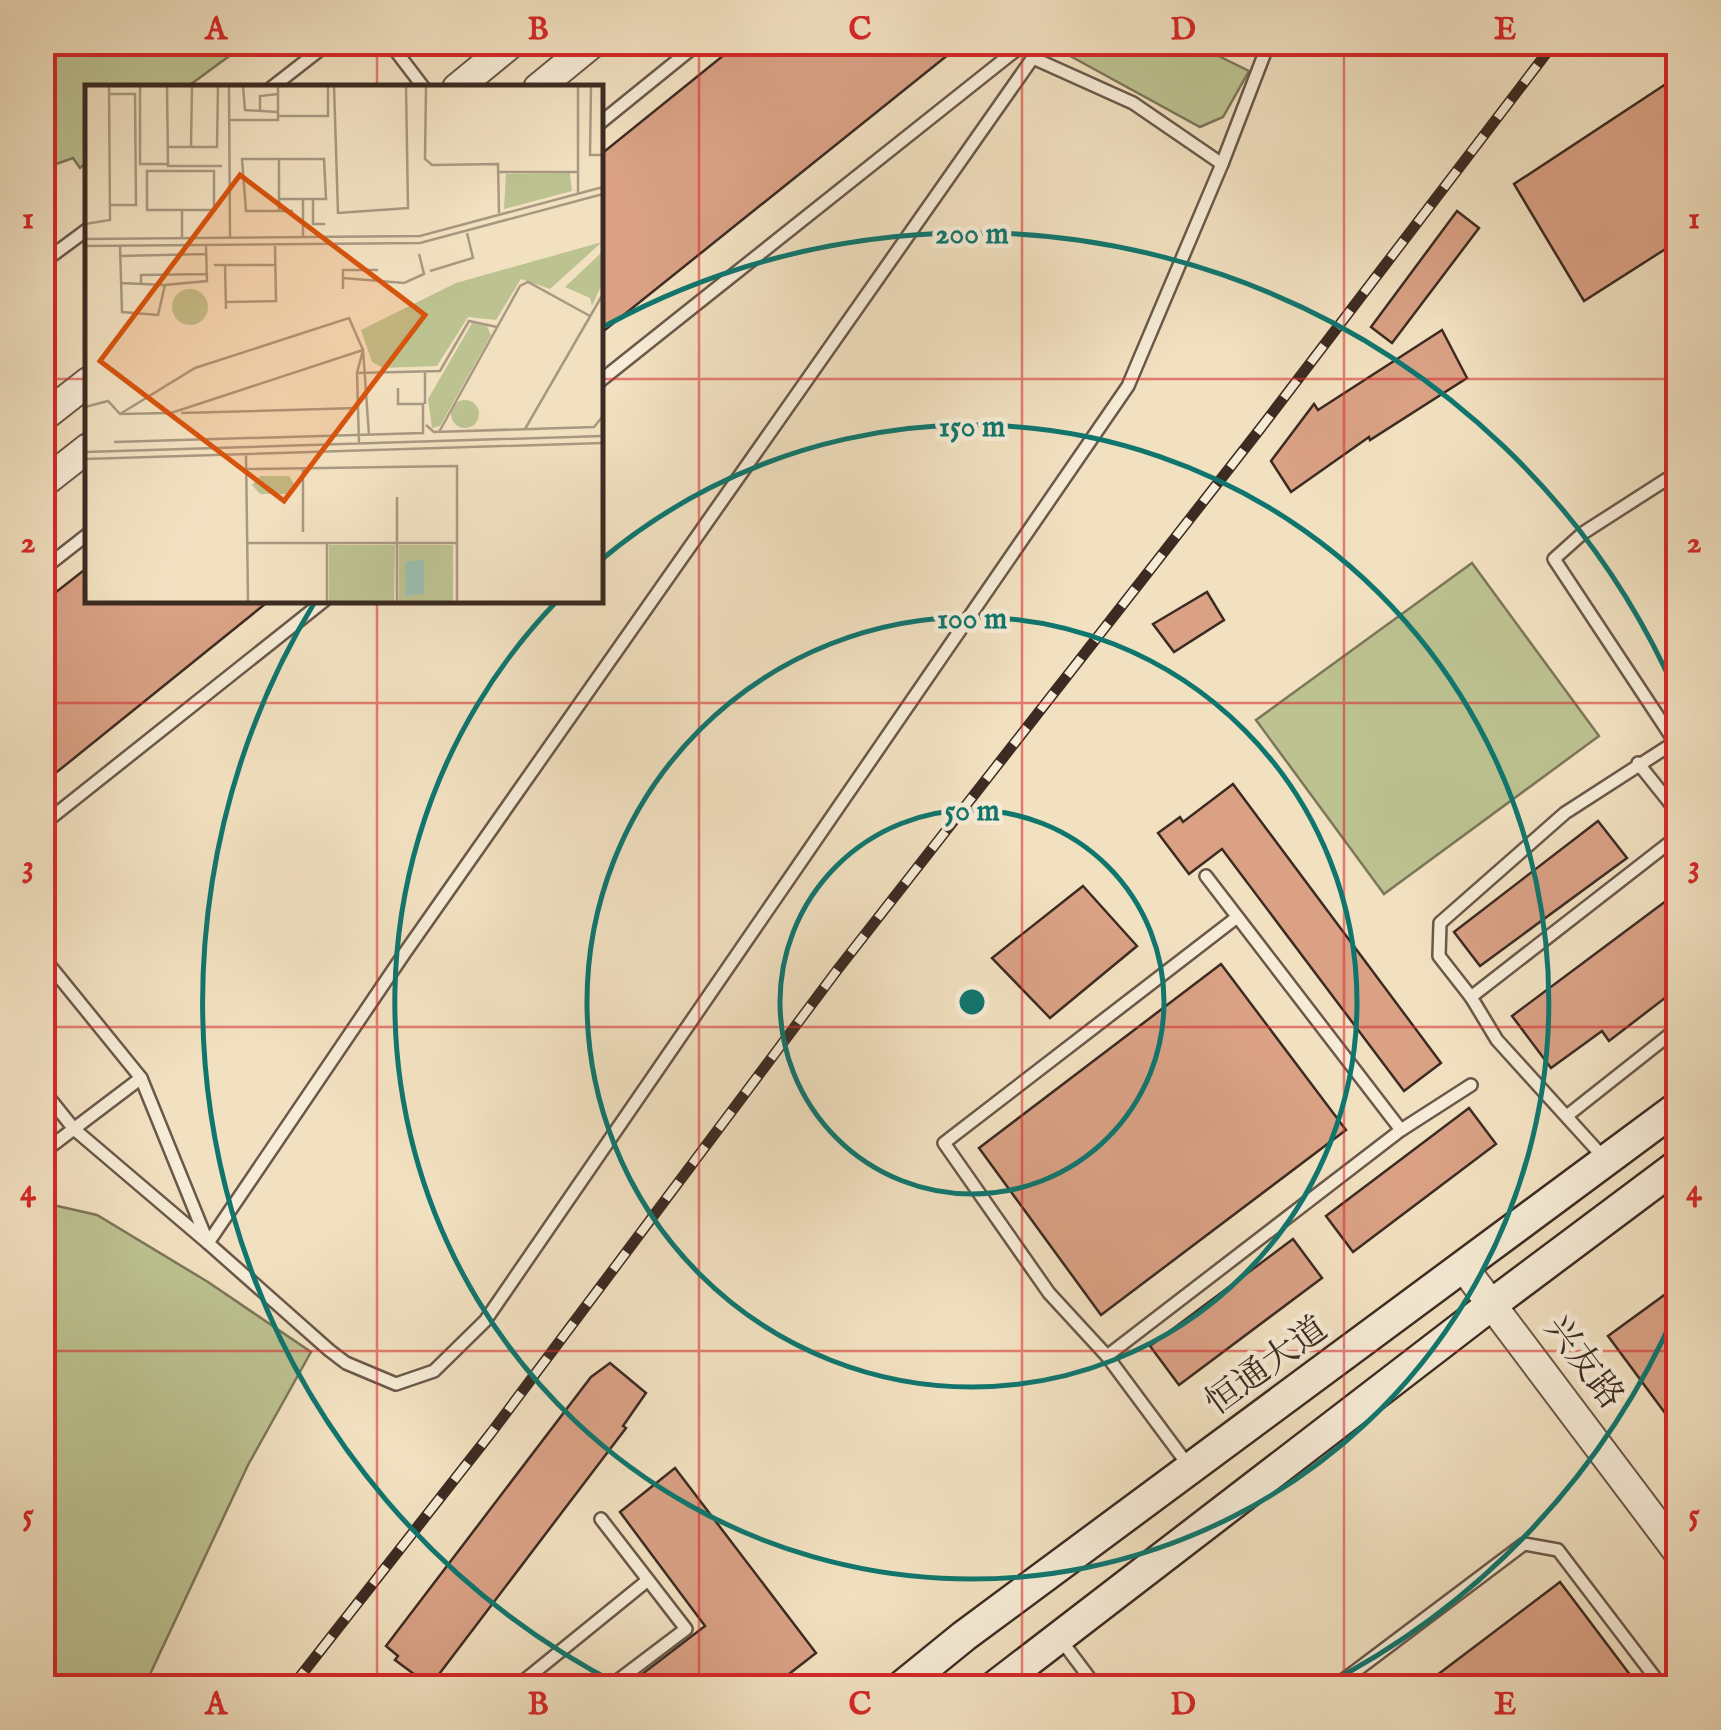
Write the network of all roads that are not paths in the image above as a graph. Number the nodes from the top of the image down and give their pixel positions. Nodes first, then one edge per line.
1 (330, 42) edge
2 (389, 42) edge
3 (512, 42) edge
4 (594, 42) edge
5 (700, 42) edge
6 (1026, 42) edge
7 (1044, 42) edge
8 (1269, 42) edge
9 (1033, 58) junction
10 (275, 85) edge
11 (422, 85) edge
12 (461, 85) edge
13 (542, 85) edge
14 (602, 121) edge
15 (1222, 164) junction
16 (85, 231) edge
17 (42, 263) edge
18 (602, 379) edge
19 (85, 384) edge
20 (42, 418) edge
21 (85, 450) edge
22 (1678, 472) edge
23 (42, 484) edge
24 (85, 536) edge
25 (42, 570) edge
26 (322, 602) edge
27 (1677, 741) edge
28 (1638, 763) junction
29 (1678, 813) edge
30 (42, 825) edge
31 (1678, 836) edge
32 (1206, 876) dead end
33 (1236, 918) junction
34 (42, 956) edge
35 (1470, 998) junction
36 (1678, 1028) edge
37 (141, 1078) junction
38 (1471, 1085) dead end
39 (42, 1089) edge
40 (1678, 1107) edge
41 (1568, 1115) junction
42 (74, 1128) junction
43 (1402, 1130) junction
44 (42, 1153) edge
45 (1606, 1161) junction
46 (1678, 1165) edge
47 (208, 1242) junction
48 (1464, 1268) junction
49 (1491, 1304) junction
50 (1107, 1356) junction
51 (1191, 1469) junction
52 (601, 1519) dead end
53 (1678, 1552) edge
54 (648, 1580) junction
55 (1059, 1636) junction
56 (515, 1688) edge
57 (608, 1688) edge
58 (900, 1688) edge
59 (992, 1688) edge
60 (1097, 1688) edge
61 (1333, 1688) edge
62 (1663, 1688) edge

1 - 10 lane
2 - 11 lane
3 - 12 street
4 - 13 street
5 - 14 lane
6 - 18 lane
7 - 9 lane
8 - 15 lane
9 - 15 lane
9 - 47 lane
15 - 47 lane
16 - 17 lane
19 - 20 street
21 - 23 street
22 - 27 lane
24 - 25 lane
26 - 30 lane
27 - 28 lane
28 - 29 lane
28 - 35 lane
31 - 35 lane
32 - 33 lane
33 - 43 lane
33 - 50 lane
34 - 37 lane
35 - 41 lane
36 - 41 lane
37 - 42 lane
37 - 47 lane
38 - 43 lane
39 - 42 lane
40 - 45 main road, 恒通大道
41 - 45 lane
42 - 44 lane
42 - 47 lane
43 - 50 lane
45 - 48 main road, 恒通大道
46 - 49 main road
48 - 49 street, 兴友路
48 - 51 main road, 恒通大道
49 - 53 street, 兴友路
49 - 55 main road
50 - 51 lane
51 - 58 main road, 恒通大道
52 - 54 lane
54 - 56 lane
54 - 57 lane
55 - 59 main road
55 - 60 lane
61 - 62 lane

